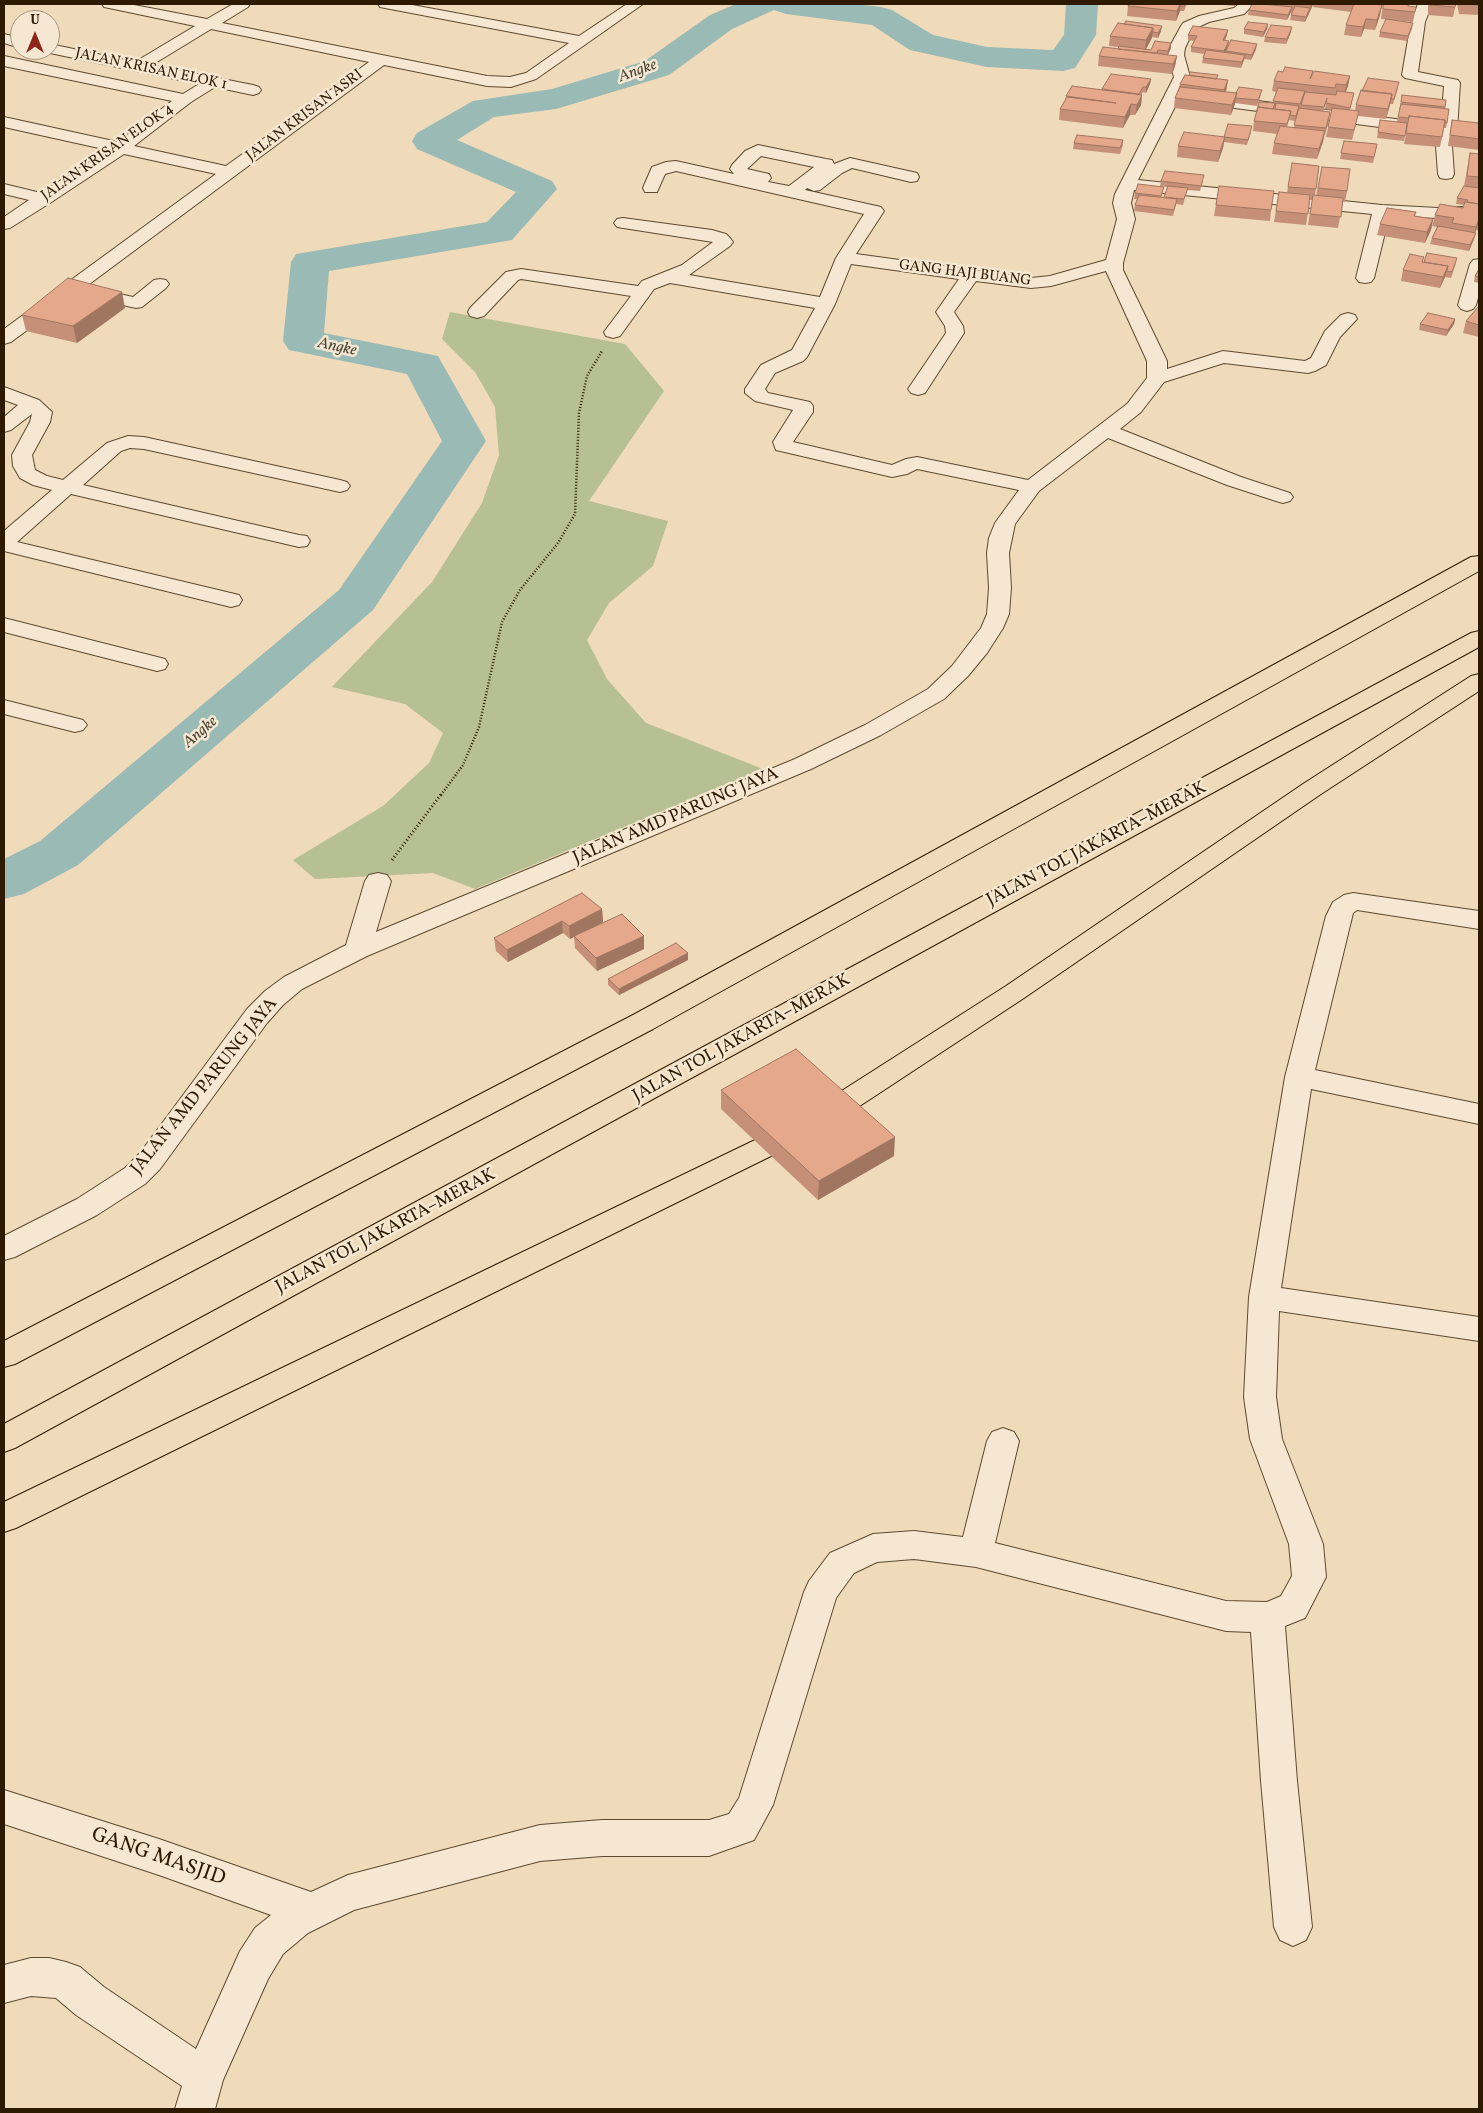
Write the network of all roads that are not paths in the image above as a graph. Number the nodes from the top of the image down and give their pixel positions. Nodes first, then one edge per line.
1 (109, 4) edge
2 (243, 4) edge
3 (385, 4) edge
4 (636, 4) edge
5 (1247, 4) edge
6 (1425, 4) edge
7 (1200, 6) dead end
8 (493, 8) dead end
9 (474, 20) junction
10 (1195, 22) junction
11 (209, 24) junction
12 (582, 41) junction
13 (60, 51) edge
14 (4, 60) edge
15 (381, 60) junction
16 (137, 67) junction
17 (211, 82) junction
18 (253, 90) dead end
19 (1173, 96) junction
20 (185, 99) junction
21 (4, 122) edge
22 (1454, 128) junction
23 (120, 148) junction
24 (229, 172) junction
25 (1446, 174) dead end
26 (911, 177) dead end
27 (1128, 184) junction
28 (651, 188) dead end
29 (4, 189) edge
30 (798, 191) junction
31 (44, 199) junction
32 (1382, 210) junction
33 (1479, 215) edge
34 (623, 223) dead end
35 (4, 224) edge
36 (845, 258) junction
37 (1114, 264) junction
38 (1479, 264) edge
39 (669, 276) junction
40 (970, 276) junction
41 (1365, 278) dead end
42 (160, 284) dead end
43 (72, 288) junction
44 (642, 292) junction
45 (826, 304) junction
46 (1467, 306) dead end
47 (477, 312) dead end
48 (1348, 319) dead end
49 (613, 332) road end
50 (4, 338) edge
51 (1157, 378) junction
52 (918, 389) dead end
53 (4, 393) edge
54 (32, 404) junction
55 (4, 426) edge
56 (1105, 430) junction
57 (340, 486) dead end
58 (68, 487) junction
59 (1032, 487) junction
60 (1283, 496) dead end
61 (299, 541) dead end
62 (4, 544) edge
63 (1479, 562) edge
64 (231, 600) dead end
65 (4, 625) edge
66 (1479, 638) edge
67 (156, 664) dead end
68 (1479, 682) edge
69 (4, 707) edge
70 (74, 725) dead end
71 (378, 881) road end
72 (1479, 920) edge
73 (358, 950) junction
74 (1300, 1077) junction
75 (839, 1106) edge
76 (1479, 1114) edge
77 (763, 1148) edge
78 (4, 1249) edge
79 (1264, 1296) junction
80 (1479, 1329) edge
81 (4, 1355) edge
82 (4, 1439) edge
83 (1003, 1441) dead end
84 (4, 1518) edge
85 (976, 1553) junction
86 (1267, 1618) junction
87 (4, 1807) edge
88 (312, 1912) junction
89 (1293, 1927) dead end
90 (4, 1984) edge
91 (200, 2094) edge

1 - 11 street
2 - 11 street
3 - 9 street
4 - 12 street, JALAN KRISAN ASRI
5 - 10 street
6 - 22 street
7 - 10 street
8 - 9 street
9 - 12 street
10 - 19 street
11 - 15 street
11 - 16 street
12 - 15 street, JALAN KRISAN ASRI
13 - 16 street, JALAN KRISAN ELOK 1
14 - 20 street
15 - 24 street, JALAN KRISAN ASRI
16 - 17 street, JALAN KRISAN ELOK 1
17 - 18 street, JALAN KRISAN ELOK 1
17 - 20 street, JALAN KRISAN ELOK 4
19 - 22 street
19 - 27 street
20 - 23 street, JALAN KRISAN ELOK 4
21 - 23 street
22 - 25 street
23 - 24 street
23 - 31 street, JALAN KRISAN ELOK 4
24 - 43 street, JALAN KRISAN ASRI
26 - 30 street
27 - 32 street
27 - 37 street
28 - 30 street
29 - 31 street
30 - 36 street
31 - 35 street, JALAN KRISAN ELOK 4
32 - 33 street
32 - 41 street
34 - 39 street
36 - 40 street, GANG HAJI BUANG
36 - 45 street
37 - 40 street, GANG HAJI BUANG
37 - 51 street
38 - 46 street
39 - 44 street
39 - 45 street
40 - 52 street
42 - 43 street
43 - 50 street, JALAN KRISAN ASRI
44 - 47 street
44 - 49 street
45 - 59 street
48 - 51 street
51 - 56 street, JALAN AMD PARUNG JAYA
53 - 54 street
54 - 55 street
54 - 58 street
56 - 59 street, JALAN AMD PARUNG JAYA
56 - 60 street
57 - 58 street
58 - 61 street
58 - 62 street
59 - 73 street, JALAN AMD PARUNG JAYA
62 - 64 street
63 - 81 highway
65 - 67 street
66 - 82 highway, JALAN TOL JAKARTA–MERAK
68 - 75 highway
69 - 70 street
71 - 73 street
72 - 74 street
73 - 78 street, JALAN AMD PARUNG JAYA
74 - 76 street
74 - 79 street
77 - 84 highway
79 - 80 street
79 - 86 street
83 - 85 street
85 - 86 street
85 - 88 street
86 - 89 street
87 - 88 street, GANG MASJID
88 - 91 street
90 - 91 street

